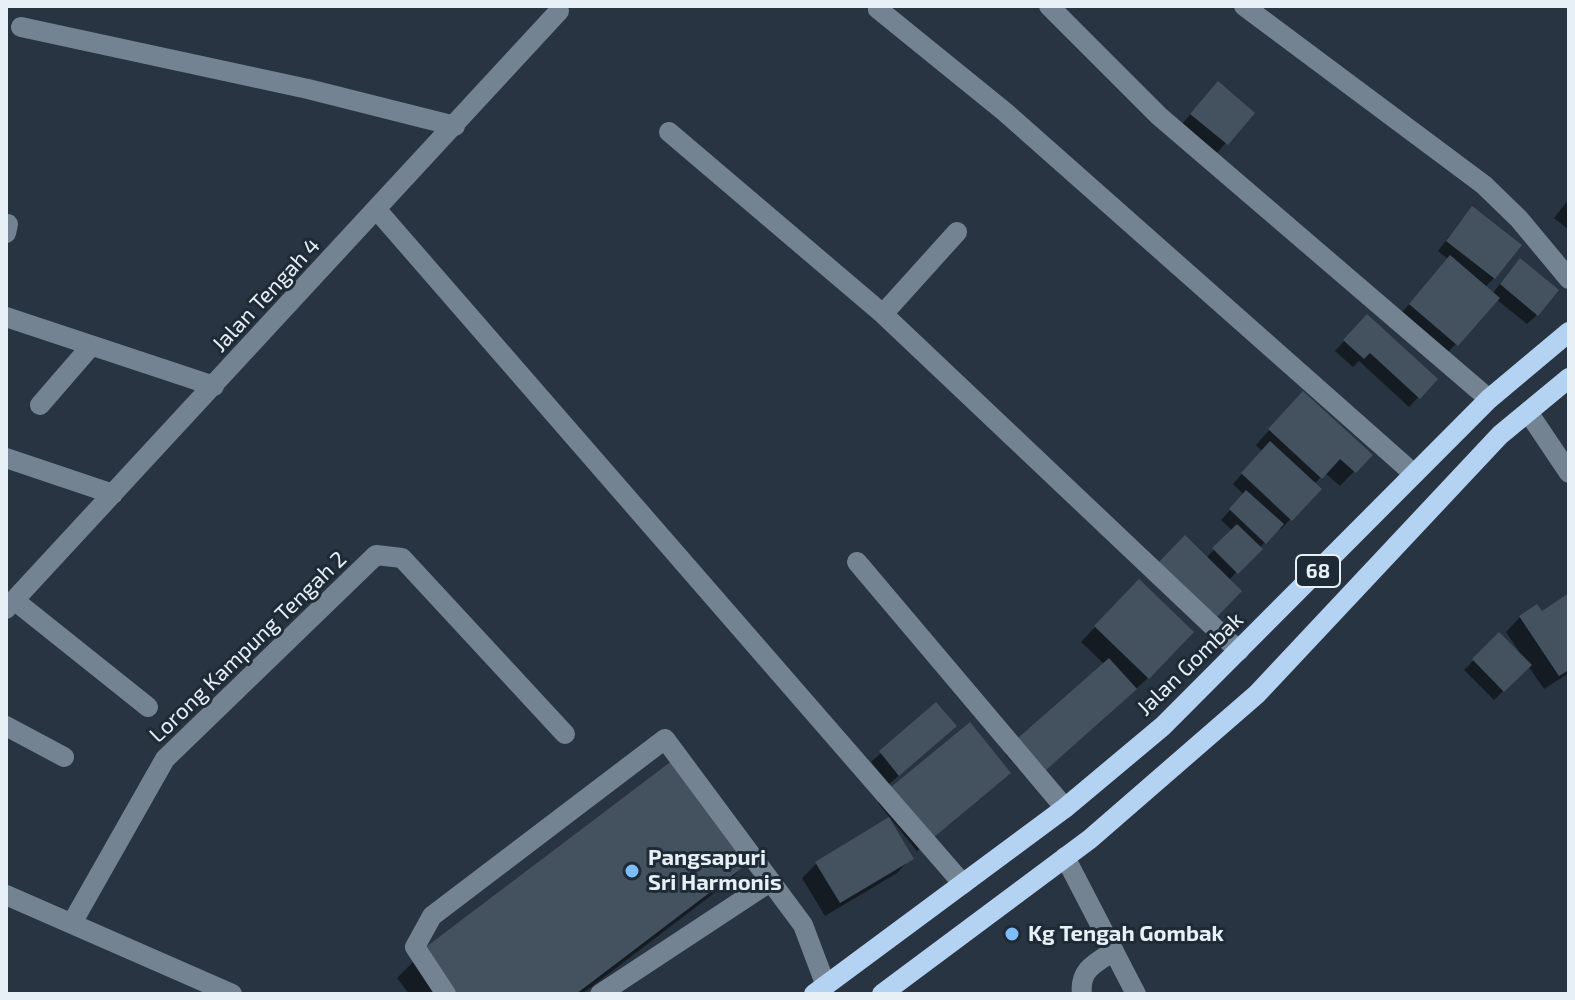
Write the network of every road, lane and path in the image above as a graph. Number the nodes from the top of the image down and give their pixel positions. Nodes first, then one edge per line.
1 (879, 6) edge
2 (1049, 6) edge
3 (1244, 6) edge
4 (559, 11) dead end
5 (21, 27) dead end
6 (455, 126) junction
7 (669, 132) dead end
8 (377, 210) junction
9 (957, 232) dead end
10 (1569, 279) edge
11 (883, 314) junction
12 (6, 317) edge
13 (1569, 332) edge
14 (91, 346) junction
15 (1569, 378) edge
16 (214, 386) junction
17 (1489, 399) junction
18 (40, 405) dead end
19 (1528, 412) junction
20 (6, 458) edge
21 (1569, 473) edge
22 (1414, 474) junction
23 (113, 494) junction
24 (857, 562) dead end
25 (10, 605) edge
26 (1239, 651) junction
27 (148, 707) dead end
28 (6, 726) edge
29 (565, 734) dead end
30 (64, 757) dead end
31 (1065, 808) junction
32 (1065, 857) junction
33 (770, 882) junction
34 (963, 884) junction
35 (6, 895) edge
36 (72, 923) junction
37 (1114, 951) junction
38 (820, 990) edge
39 (232, 994) edge
40 (446, 994) edge
41 (600, 994) edge
42 (882, 994) edge
43 (1082, 994) edge
44 (1136, 994) edge

1 - 22 street
2 - 17 street
3 - 10 street
4 - 6 street, Jalan Tengah 4
5 - 6 street
6 - 8 street, Jalan Tengah 4
7 - 11 street
8 - 16 street, Jalan Tengah 4
8 - 34 street
9 - 11 street
11 - 26 street
12 - 14 street
13 - 17 main road, Jalan Gombak / 68
14 - 16 street
14 - 18 street
15 - 19 main road, 68
16 - 23 street, Jalan Tengah 4
17 - 22 main road, Jalan Gombak / 68
19 - 21 street
19 - 32 main road, 68
20 - 23 street
22 - 26 main road, Jalan Gombak / 68
23 - 25 street, Jalan Tengah 4
24 - 31 street
25 - 27 street
26 - 31 main road, Jalan Gombak / 68
28 - 30 street
29 - 36 street, Lorong Kampung Tengah 2
31 - 34 main road, Jalan Gombak / 68
32 - 37 street
32 - 42 main road, 68
33 - 38 street
33 - 40 street
33 - 41 street
34 - 38 main road, Jalan Gombak / 68
35 - 36 street
36 - 39 street
37 - 43 street
37 - 44 street

